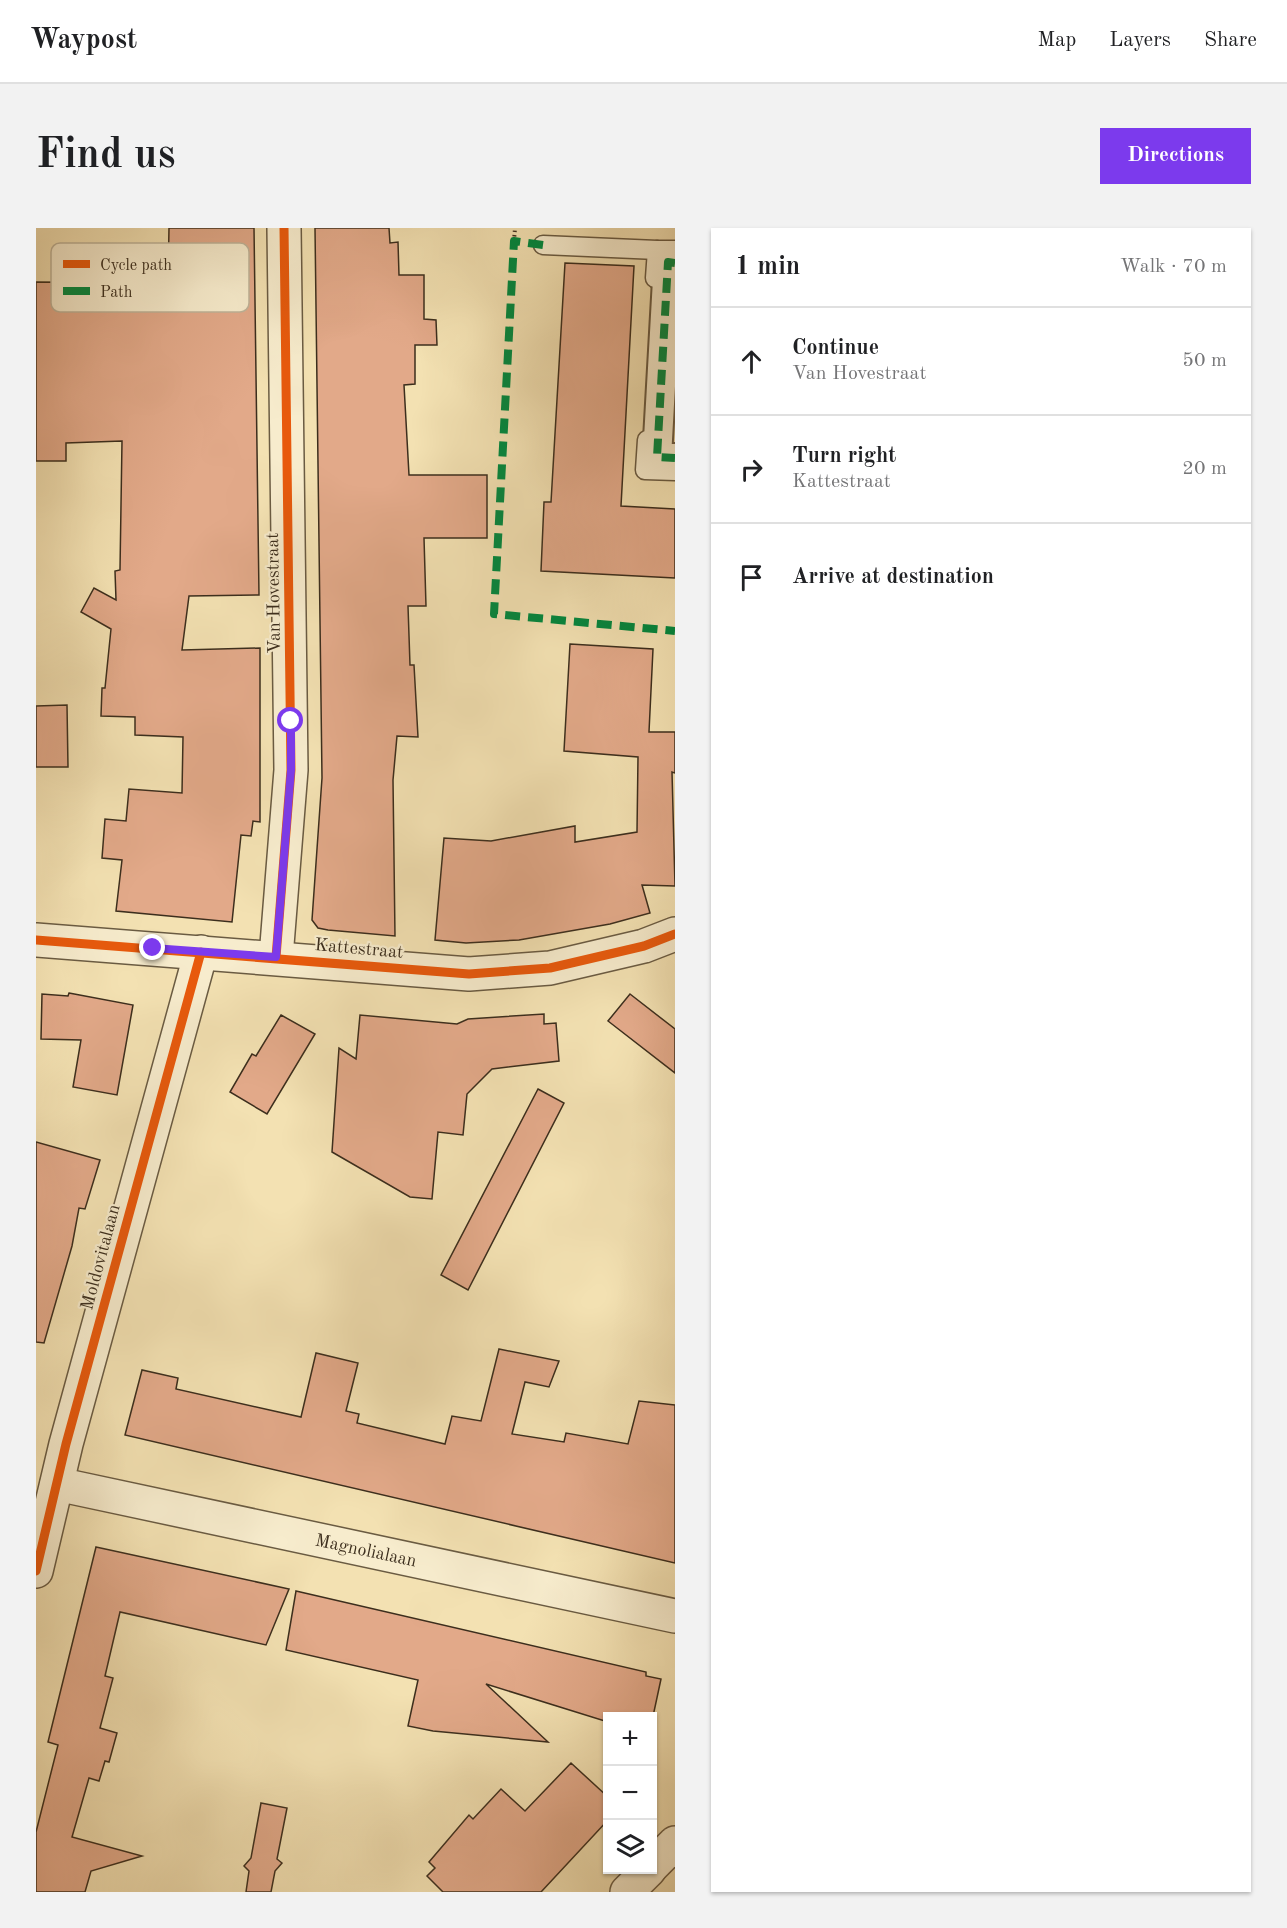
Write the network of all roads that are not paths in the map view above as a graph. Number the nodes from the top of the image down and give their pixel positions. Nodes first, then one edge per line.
1 (284, 228) edge
2 (543, 245) dead end
3 (669, 254) edge
4 (675, 458) edge
5 (675, 471) edge
6 (675, 934) edge
7 (36, 940) edge
8 (201, 952) junction
9 (276, 957) junction
10 (57, 1484) junction
11 (36, 1571) edge
12 (675, 1616) edge
13 (675, 1843) edge
14 (657, 1861) edge
15 (644, 1874) edge
16 (627, 1892) edge

1 - 9 street, Van Hovestraat
2 - 3 lane
3 - 4 street
3 - 5 lane
6 - 9 street, Kattestraat
7 - 8 street, Kattestraat
8 - 9 street, Kattestraat
8 - 10 street, Moldovitalaan
10 - 11 street, Moldovitalaan
10 - 12 street, Magnolialaan
13 - 14 street
15 - 16 street

